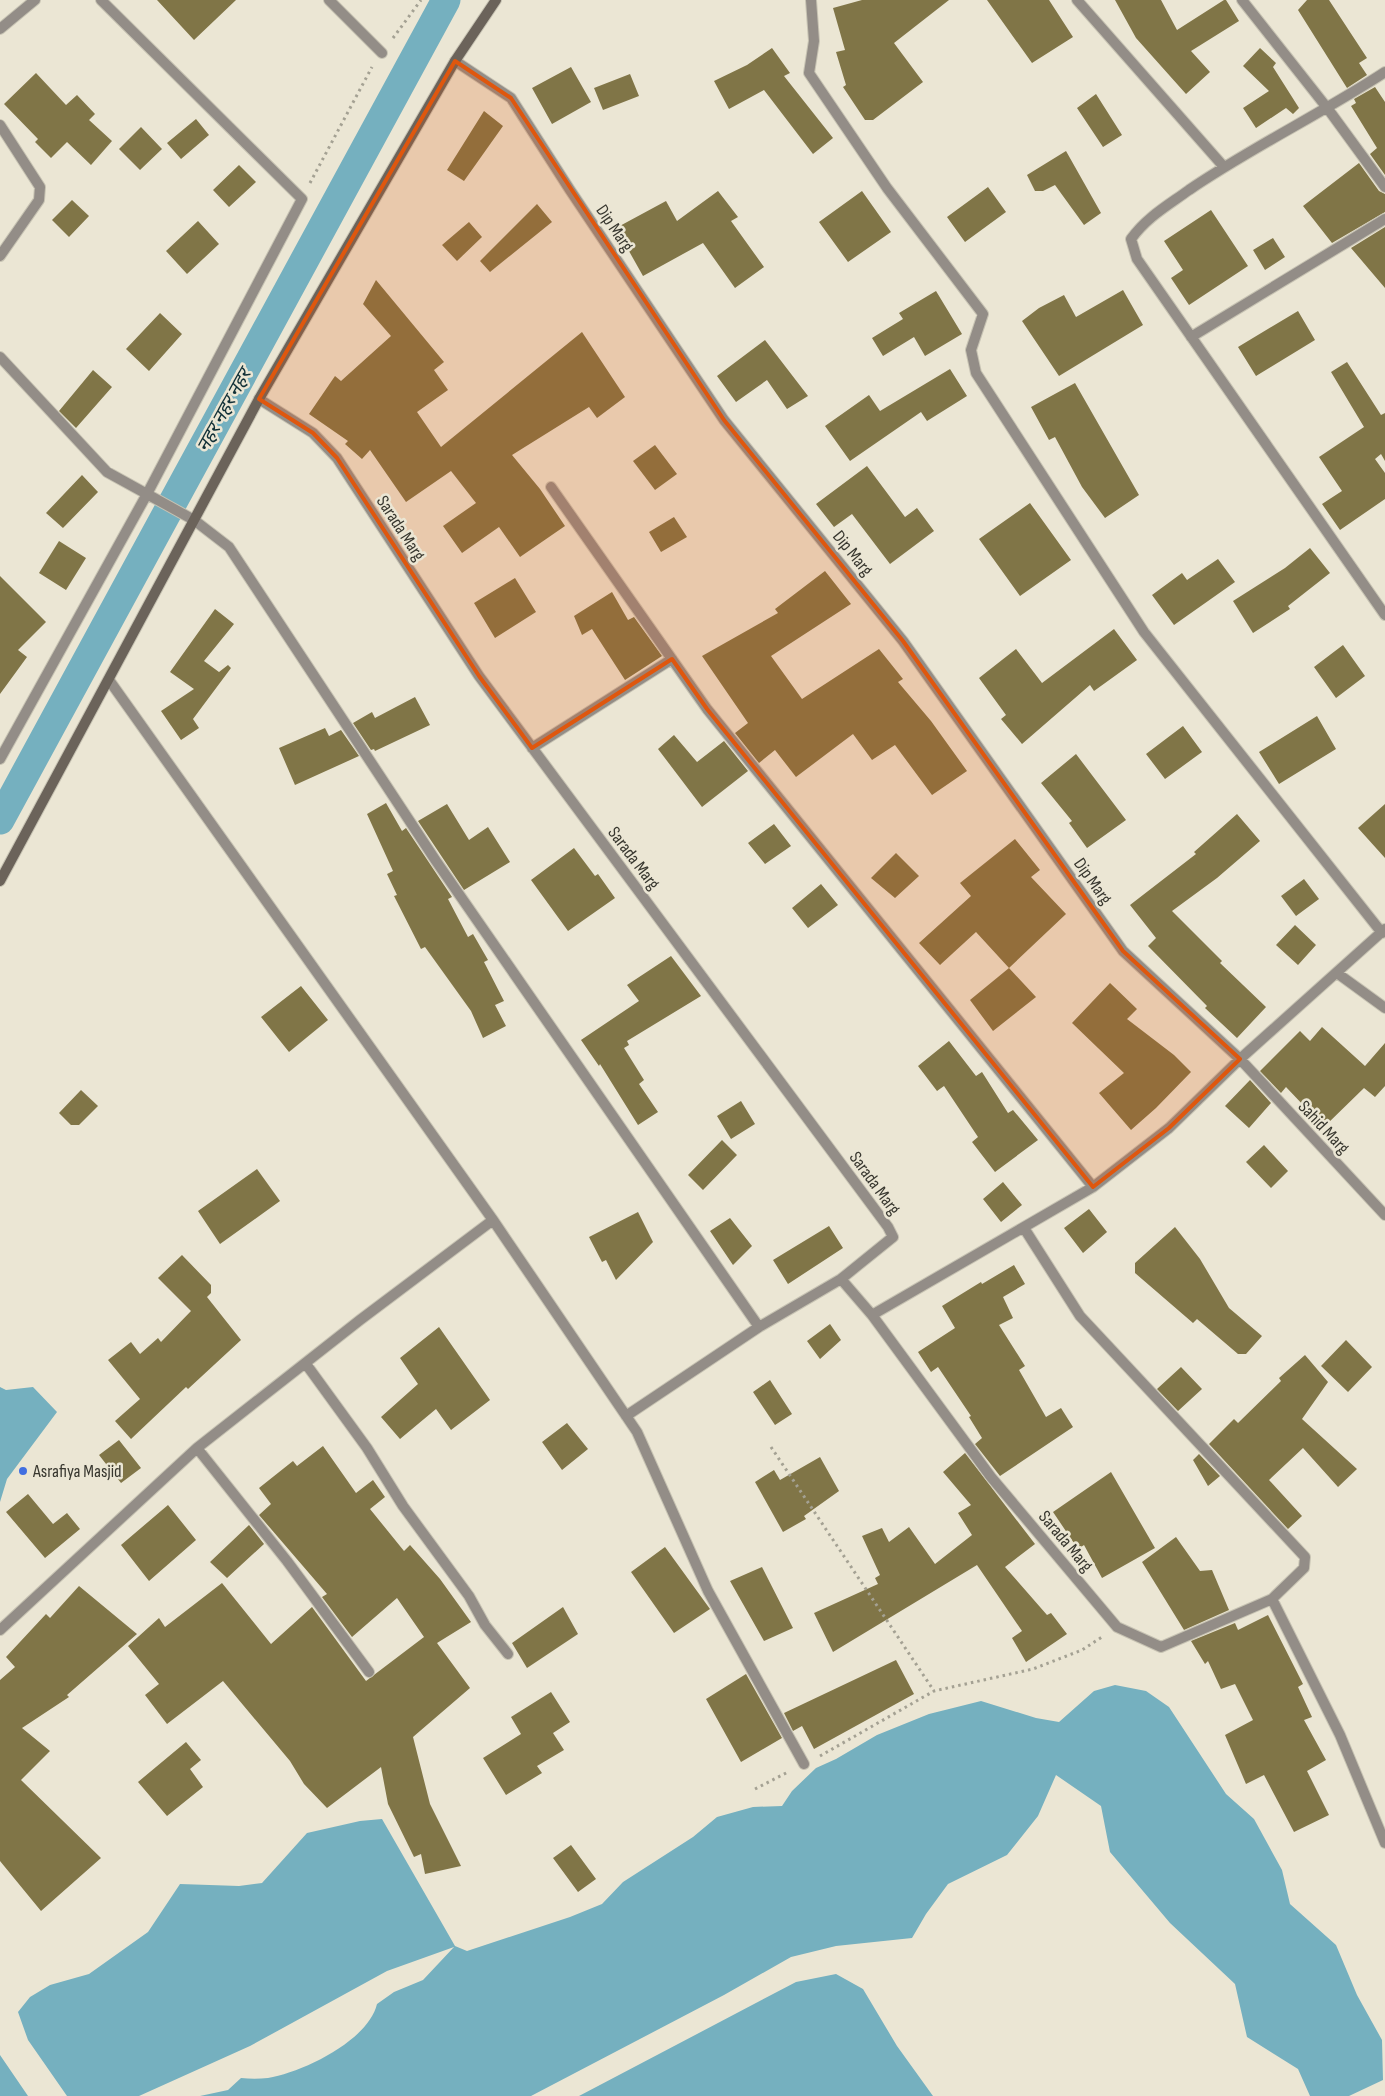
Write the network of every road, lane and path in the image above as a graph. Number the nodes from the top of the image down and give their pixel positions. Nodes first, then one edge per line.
1 (34, 0) edge
2 (102, 0) edge
3 (329, 0) edge
4 (421, 0) edge
5 (496, 0) edge
6 (811, 0) edge
7 (1077, 0) edge
8 (1242, 0) edge
9 (0, 29) edge
10 (382, 53) junction
11 (455, 61) junction
12 (1385, 72) edge
13 (1328, 109) junction
14 (0, 125) edge
15 (1224, 166) junction
16 (1385, 187) edge
17 (302, 199) junction
18 (1385, 219) edge
19 (0, 256) edge
20 (1191, 337) junction
21 (0, 356) edge
22 (260, 399) junction
23 (551, 487) dead end
24 (150, 496) junction
25 (194, 520) junction
26 (1385, 615) edge
27 (672, 659) junction
28 (109, 680) junction
29 (532, 748) junction
30 (0, 759) edge
31 (0, 882) edge
32 (1383, 931) edge
33 (1336, 973) junction
34 (1385, 1008) edge
35 (1240, 1059) junction
36 (1093, 1187) junction
37 (1385, 1216) edge
38 (493, 1220) junction
39 (1024, 1228) junction
40 (841, 1279) junction
41 (872, 1315) junction
42 (759, 1327) junction
43 (306, 1364) junction
44 (626, 1416) junction
45 (771, 1447) dead end
46 (196, 1448) junction
47 (1272, 1599) junction
48 (1117, 1627) junction
49 (0, 1630) edge
50 (508, 1654) dead end
51 (369, 1672) dead end
52 (934, 1691) junction
53 (804, 1764) junction
54 (755, 1789) dead end
55 (1385, 1843) edge

1 - 9 street
2 - 17 street
3 - 10 street
4 - 10 path
5 - 11 main road
6 - 32 street
7 - 15 street
8 - 13 street
10 - 17 path
11 - 22 main road
11 - 35 street, Dip Marg
12 - 13 street
13 - 15 street
13 - 16 street
14 - 19 street
15 - 20 street
17 - 24 street
18 - 20 street
20 - 26 street
21 - 24 street
22 - 25 main road
22 - 29 street, Sarada Marg
23 - 27 street
24 - 25 street
24 - 30 street
25 - 28 main road
25 - 42 street
27 - 29 street
27 - 36 street
28 - 31 main road
28 - 38 street
29 - 40 street, Sarada Marg
32 - 33 street
33 - 34 street
33 - 35 street
35 - 36 street
35 - 37 street, Sahid Marg
36 - 39 street
38 - 43 street
38 - 44 street
39 - 41 street
39 - 47 street
40 - 41 street, Sarada Marg
40 - 42 street
41 - 48 street, Sarada Marg
42 - 44 street
43 - 46 street
43 - 50 street
44 - 53 street
45 - 52 path
46 - 49 street
46 - 51 street
47 - 48 street, Sarada Marg
47 - 55 street
48 - 52 path
52 - 53 path
53 - 54 path

